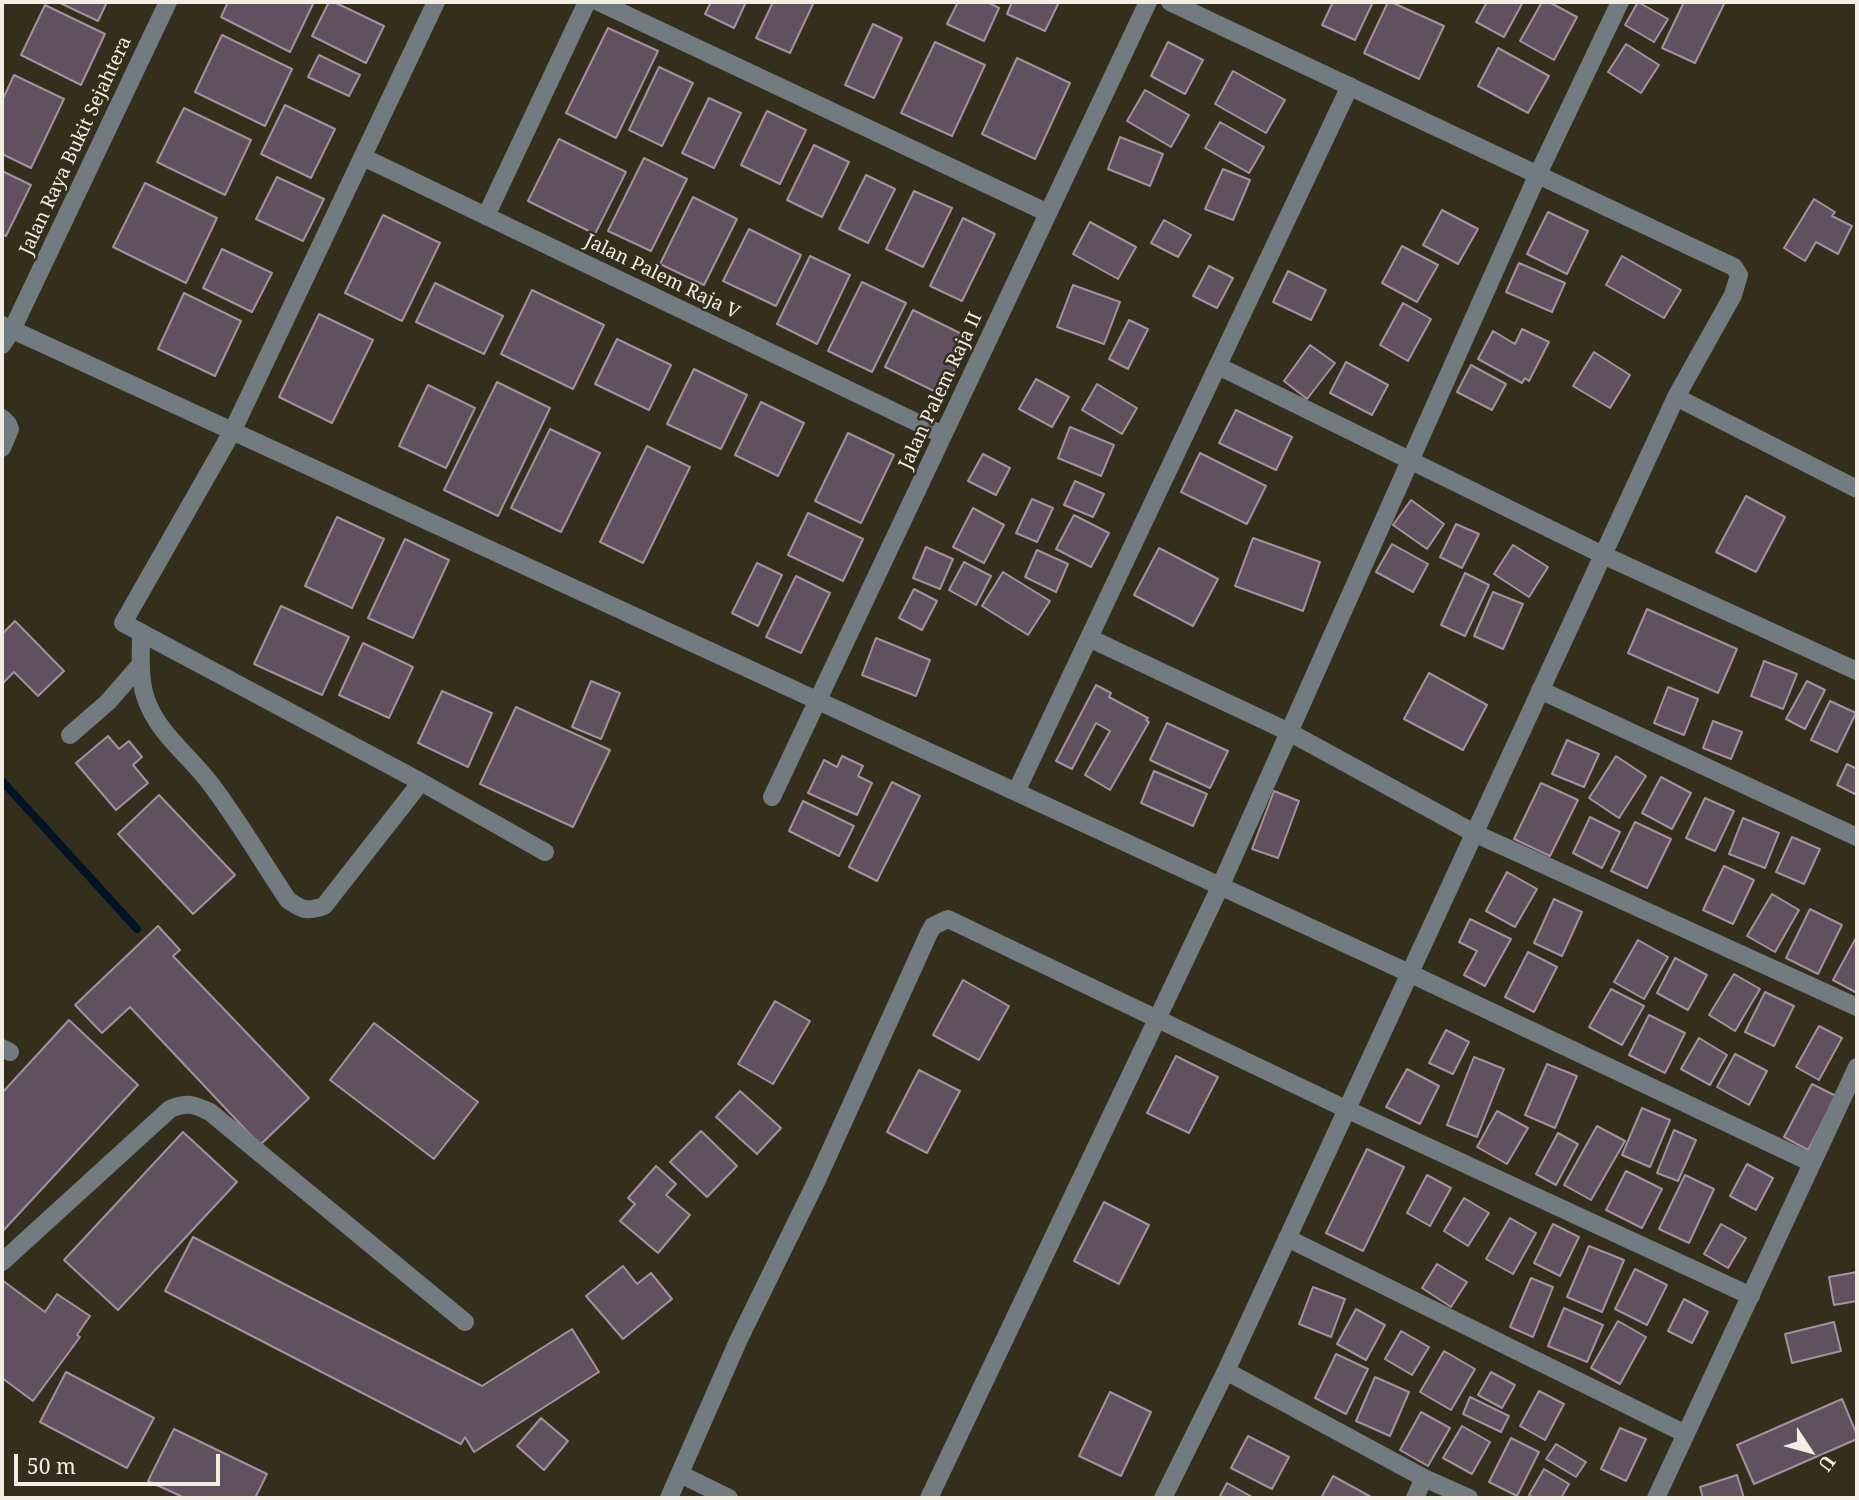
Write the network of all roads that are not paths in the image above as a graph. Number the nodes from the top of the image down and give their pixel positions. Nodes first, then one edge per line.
1 (167, 2) edge
2 (436, 2) edge
3 (587, 2) edge
4 (600, 2) edge
5 (1148, 2) edge
6 (1170, 2) edge
7 (1620, 2) edge
8 (1350, 86) junction
9 (363, 157) junction
10 (1538, 174) junction
11 (1048, 213) junction
12 (486, 216) junction
13 (5, 334) edge
14 (1218, 366) junction
15 (1676, 397) junction
16 (2, 418) edge
17 (232, 432) junction
18 (943, 435) junction
19 (2, 448) edge
20 (1410, 460) junction
21 (1857, 489) edge
22 (1603, 555) junction
23 (141, 632) junction
24 (1089, 638) junction
25 (141, 664) junction
26 (1857, 671) edge
27 (1541, 690) junction
28 (817, 701) junction
29 (1289, 732) junction
30 (70, 735) dead end
31 (421, 782) junction
32 (1016, 792) junction
33 (772, 797) dead end
34 (1474, 834) junction
35 (1857, 837) edge
36 (545, 852) dead end
37 (1220, 887) junction
38 (1409, 973) junction
39 (1857, 1007) edge
40 (1156, 1019) junction
41 (1857, 1067) edge
42 (1346, 1109) junction
43 (1812, 1163) junction
44 (1287, 1238) junction
45 (2, 1262) edge
46 (1751, 1296) junction
47 (464, 1322) dead end
48 (1226, 1371) junction
49 (1686, 1434) junction
50 (680, 1474) junction
51 (1424, 1478) junction
52 (668, 1498) edge
53 (729, 1498) edge
54 (929, 1498) edge
55 (1163, 1498) edge
56 (1415, 1498) edge
57 (1469, 1498) edge
58 (1656, 1498) edge

1 - 13 street, Jalan Raya Bukit Sejahtera
2 - 9 street
3 - 12 street
4 - 11 street
5 - 11 street, Jalan Palem Raja II
6 - 8 street
7 - 10 street
8 - 10 street
8 - 14 street
9 - 12 street, Jalan Palem Raja V
9 - 17 street
10 - 15 street
10 - 20 street
11 - 18 street, Jalan Palem Raja II
12 - 18 street, Jalan Palem Raja V
13 - 17 street
14 - 20 street
14 - 24 street
15 - 21 street
15 - 22 street
16 - 19 street
17 - 23 street
17 - 28 street
18 - 28 street, Jalan Palem Raja II
20 - 22 street
20 - 29 street
22 - 26 street
22 - 27 street
23 - 25 street
23 - 31 street
24 - 29 street
24 - 32 street
25 - 30 street
25 - 31 street
27 - 34 street
27 - 35 street
28 - 32 street
28 - 33 street, Jalan Palem Raja II
29 - 34 street
29 - 37 street
31 - 36 street
32 - 37 street
34 - 38 street
34 - 39 street
37 - 38 street
37 - 40 street
38 - 42 street
38 - 43 street
40 - 42 street
40 - 50 street
40 - 54 street
41 - 43 street
42 - 44 street
42 - 46 street
43 - 46 street
44 - 48 street
44 - 49 street
45 - 47 street
46 - 49 street
48 - 51 street
48 - 55 street
49 - 58 street
50 - 52 street
50 - 53 street
51 - 56 street
51 - 57 street

